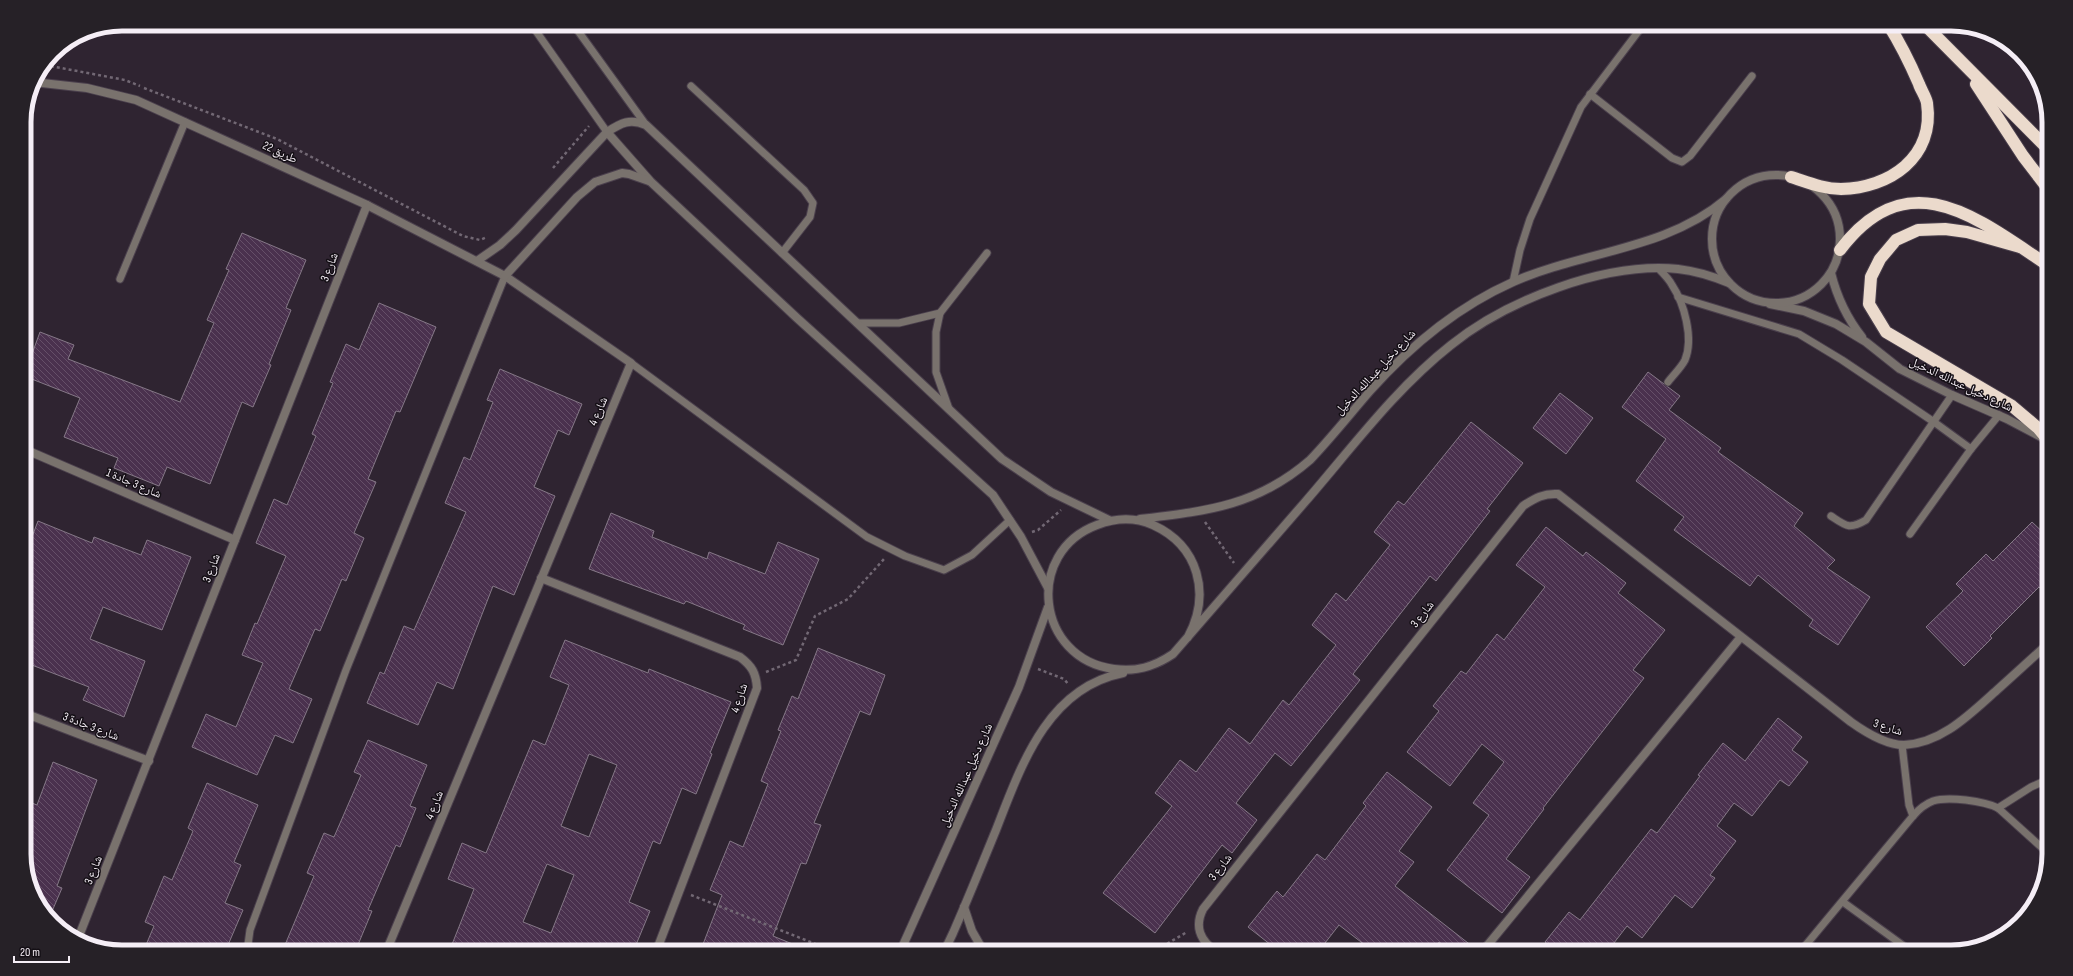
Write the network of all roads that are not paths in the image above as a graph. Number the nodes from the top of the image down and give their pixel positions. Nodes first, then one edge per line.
1 (536, 31) edge
2 (578, 31) edge
3 (1639, 31) edge
4 (1892, 31) edge
5 (1931, 31) edge
6 (1966, 67) junction
7 (1752, 76) dead end
8 (40, 83) edge
9 (691, 86) dead end
10 (1590, 94) junction
11 (185, 122) junction
12 (646, 125) junction
13 (607, 132) junction
14 (2042, 143) edge
15 (1791, 177) junction
16 (2042, 180) edge
17 (651, 182) junction
18 (1726, 199) junction
19 (367, 205) junction
20 (2020, 247) junction
21 (1840, 250) junction
22 (782, 253) junction
23 (987, 253) dead end
24 (477, 261) junction
25 (2042, 261) edge
26 (1658, 268) junction
27 (1831, 273) junction
28 (505, 276) junction
29 (120, 279) dead end
30 (1513, 282) junction
31 (1729, 283) junction
32 (1678, 297) junction
33 (1770, 304) junction
34 (940, 313) junction
35 (857, 323) junction
36 (1866, 342) junction
37 (631, 363) junction
38 (1668, 382) dead end
39 (1952, 395) junction
40 (949, 409) junction
41 (1999, 414) junction
42 (1934, 422) junction
43 (2042, 433) edge
44 (2042, 438) edge
45 (1970, 449) junction
46 (31, 452) edge
47 (1831, 516) dead end
48 (1133, 519) junction
49 (1010, 520) junction
50 (1109, 520) junction
51 (1910, 534) dead end
52 (235, 540) junction
53 (541, 578) junction
54 (1048, 588) junction
55 (1049, 606) junction
56 (1188, 637) junction
57 (1740, 638) junction
58 (2042, 649) edge
59 (1128, 671) junction
60 (31, 716) edge
61 (1902, 745) junction
62 (149, 761) junction
63 (2042, 782) edge
64 (1998, 808) junction
65 (1913, 816) junction
66 (2042, 848) edge
67 (1842, 902) junction
68 (964, 906) junction
69 (80, 935) edge
70 (248, 945) edge
71 (389, 945) edge
72 (659, 945) edge
73 (903, 945) edge
74 (947, 945) edge
75 (980, 945) edge
76 (1206, 945) edge
77 (1488, 945) edge
78 (1806, 945) edge
79 (1902, 945) edge

1 - 13 lane
2 - 12 lane
3 - 10 lane
4 - 15 highway
5 - 6 highway
6 - 14 highway
6 - 16 highway
7 - 10 lane
8 - 11 street, طريق 22
9 - 22 lane
10 - 30 lane
11 - 19 street, طريق 22
11 - 29 lane
12 - 13 street
12 - 22 street
13 - 17 street
13 - 24 street
15 - 18 street
15 - 21 street
17 - 28 street
17 - 49 street
18 - 30 street, شارع دخيل عبدالله الدخيل
18 - 31 street
19 - 24 street, طريق 22
19 - 52 street, شارع 3
20 - 21 highway
20 - 25 highway
20 - 43 highway
21 - 27 street
22 - 35 street
23 - 34 lane
24 - 28 street, طريق 22
26 - 31 street
26 - 32 lane
26 - 56 street
27 - 33 street
27 - 36 street, شارع دخيل عبدالله الدخيل
28 - 37 street, طريق 22
28 - 70 lane
30 - 48 street, شارع دخيل عبدالله الدخيل
31 - 33 street
32 - 38 lane
32 - 42 lane
33 - 36 street, شارع دخيل عبدالله الدخيل
34 - 35 lane
34 - 40 lane
35 - 40 street
36 - 39 street, شارع دخيل عبدالله الدخيل
37 - 49 lane
37 - 53 street, شارع 4
39 - 41 street, شارع دخيل عبدالله الدخيل
39 - 42 lane
40 - 50 street
41 - 44 street, شارع دخيل عبدالله الدخيل
41 - 45 lane
42 - 45 lane
42 - 47 lane
45 - 51 lane
46 - 52 street, شارع 3 جادة 1
48 - 50 street
48 - 56 street
49 - 54 street
50 - 54 street
52 - 62 street, شارع 3
53 - 71 street, شارع 4
53 - 72 street, شارع 4
54 - 55 street
55 - 59 street
55 - 73 street, شارع دخيل عبدالله الدخيل
56 - 59 street
57 - 61 street, شارع 3
57 - 76 street, شارع 3
57 - 77 street
58 - 61 street, شارع 3
59 - 68 street
60 - 62 street, شارع 3 جادة 3
61 - 65 lane
62 - 69 street, شارع 3
63 - 64 lane
64 - 65 lane
64 - 66 lane
65 - 67 lane
67 - 78 lane
67 - 79 lane
68 - 74 street
68 - 75 street

